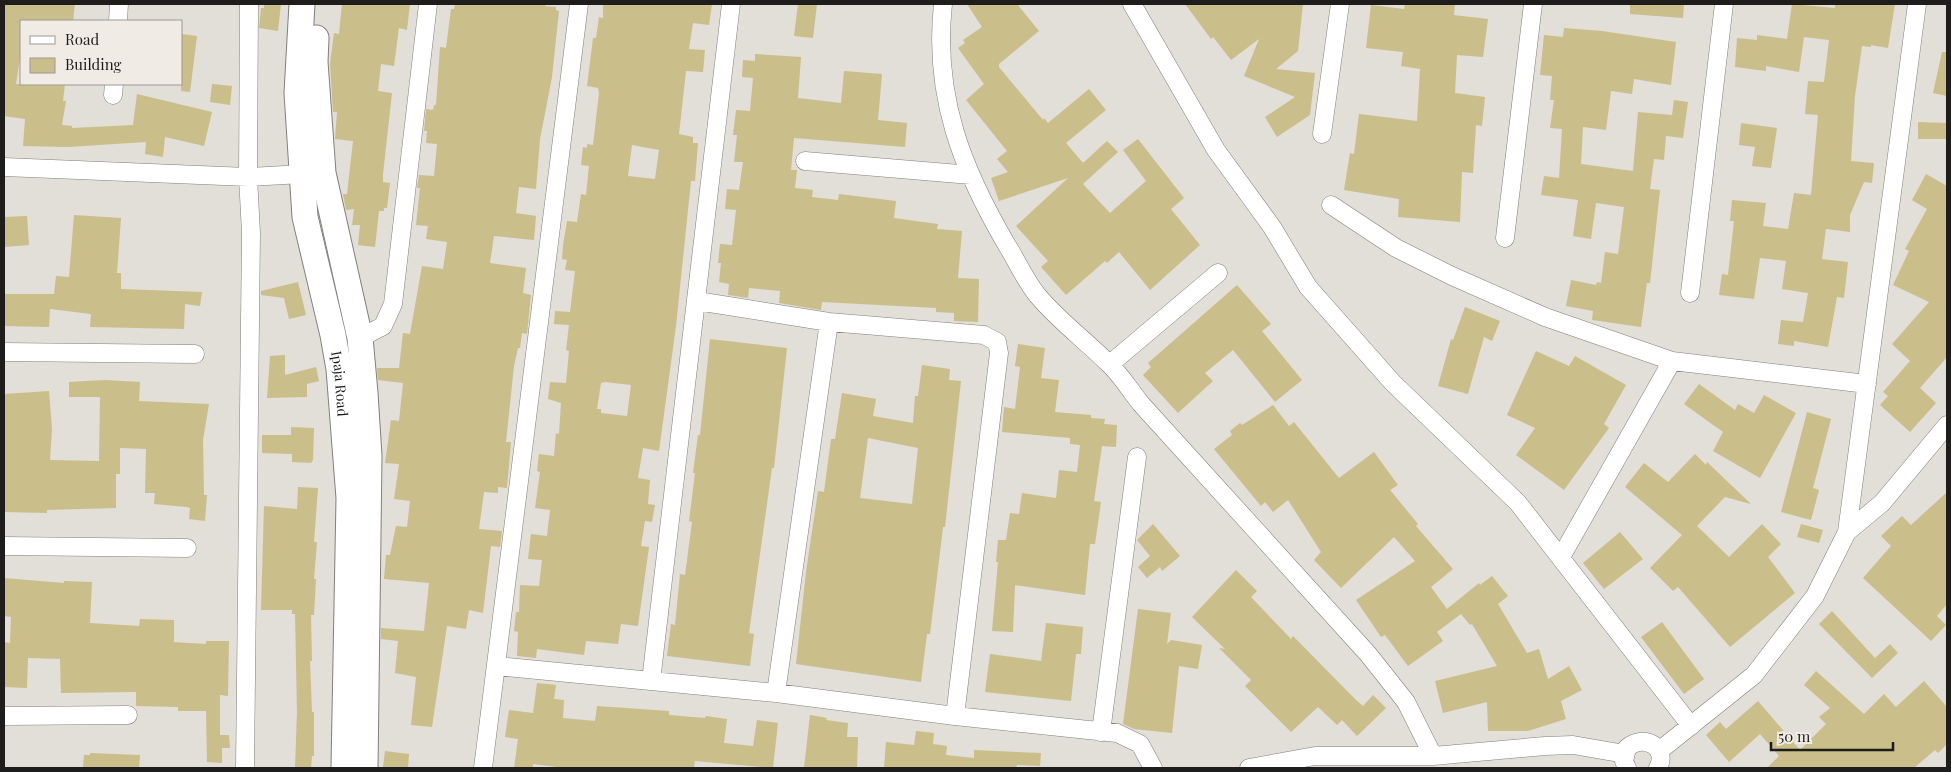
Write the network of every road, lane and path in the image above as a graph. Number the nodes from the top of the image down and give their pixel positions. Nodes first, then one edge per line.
1 (119, 4) edge
2 (249, 4) edge
3 (302, 4) edge
4 (317, 4) edge
5 (428, 4) edge
6 (579, 4) edge
7 (731, 4) edge
8 (943, 4) edge
9 (1132, 4) edge
10 (1340, 4) edge
11 (1533, 4) edge
12 (1724, 4) edge
13 (1917, 4) edge
14 (118, 20) edge
15 (1322, 134) dead end
16 (805, 161) dead end
17 (4, 167) edge
18 (302, 174) junction
19 (971, 175) junction
20 (248, 177) junction
21 (1331, 205) dead end
22 (1505, 238) dead end
23 (1218, 273) dead end
24 (1690, 293) dead end
25 (697, 301) junction
26 (829, 322) junction
27 (360, 338) junction
28 (4, 352) edge
29 (195, 354) dead end
30 (1672, 361) junction
31 (1110, 364) junction
32 (1867, 384) junction
33 (1947, 426) edge
34 (1136, 457) dead end
35 (1847, 532) junction
36 (4, 546) edge
37 (187, 548) dead end
38 (1561, 557) junction
39 (496, 666) junction
40 (651, 681) junction
41 (776, 693) junction
42 (128, 715) dead end
43 (4, 716) edge
44 (954, 716) junction
45 (1691, 726) junction
46 (1101, 732) junction
47 (1433, 756) junction
48 (1626, 761) edge
49 (1661, 763) edge
50 (245, 768) edge
51 (344, 768) edge
52 (365, 768) edge
53 (483, 768) edge
54 (1153, 768) edge
55 (1249, 768) edge

1 - 14 street
2 - 20 street
3 - 18 main road, Ipaja Road
4 - 27 main road, Ipaja Road
5 - 27 street
6 - 39 street
7 - 25 street
8 - 19 street
9 - 38 street
10 - 15 street
11 - 22 street
12 - 24 street
13 - 32 street
16 - 19 street
17 - 20 street
18 - 20 street
18 - 51 main road, Ipaja Road
19 - 31 street
20 - 50 street
21 - 30 street
23 - 31 street
25 - 26 street
25 - 40 street
26 - 41 street
26 - 44 street
27 - 52 main road, Ipaja Road
28 - 29 street
30 - 32 street
30 - 38 street
31 - 47 street
32 - 35 street
33 - 35 street
34 - 46 street
35 - 45 street
36 - 37 street
38 - 45 street
39 - 40 street
39 - 53 street
40 - 41 street
41 - 44 street
42 - 43 street
44 - 46 street
45 - 49 street
46 - 54 street
47 - 48 street
47 - 55 street
48 - 49 street

